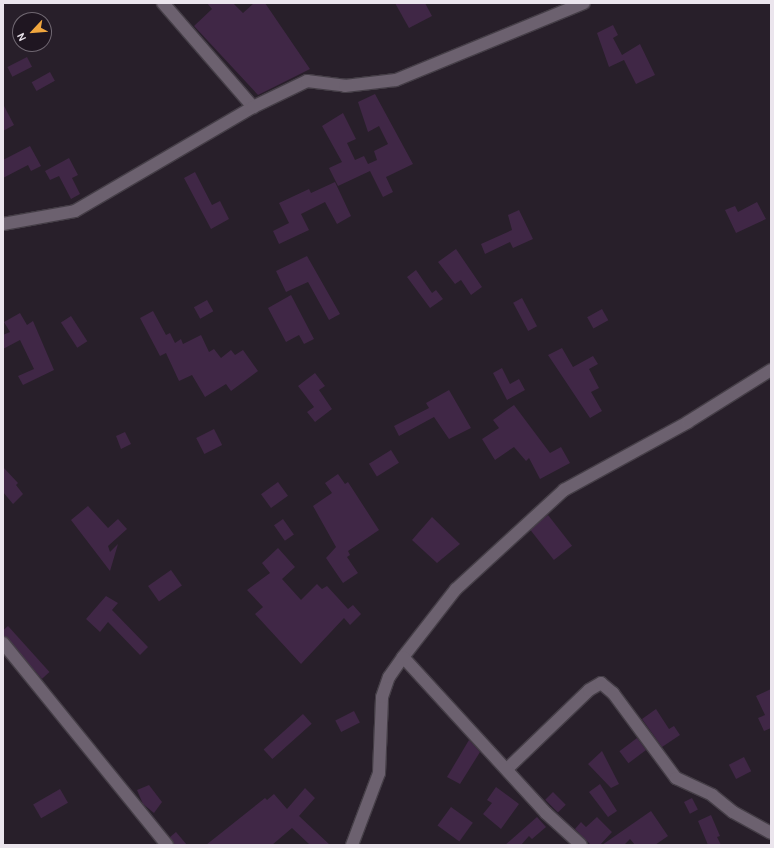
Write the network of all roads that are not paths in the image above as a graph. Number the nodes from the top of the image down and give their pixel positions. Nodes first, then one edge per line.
1 (163, 3) edge
2 (584, 3) edge
3 (253, 106) junction
4 (3, 224) edge
5 (771, 370) edge
6 (3, 642) edge
7 (403, 657) junction
8 (508, 768) junction
9 (771, 833) edge
10 (167, 845) edge
11 (352, 845) edge
12 (580, 845) edge

1 - 3 street
2 - 3 street
3 - 4 street
5 - 7 street
6 - 10 street
7 - 8 street
7 - 11 street
8 - 9 street
8 - 12 street

